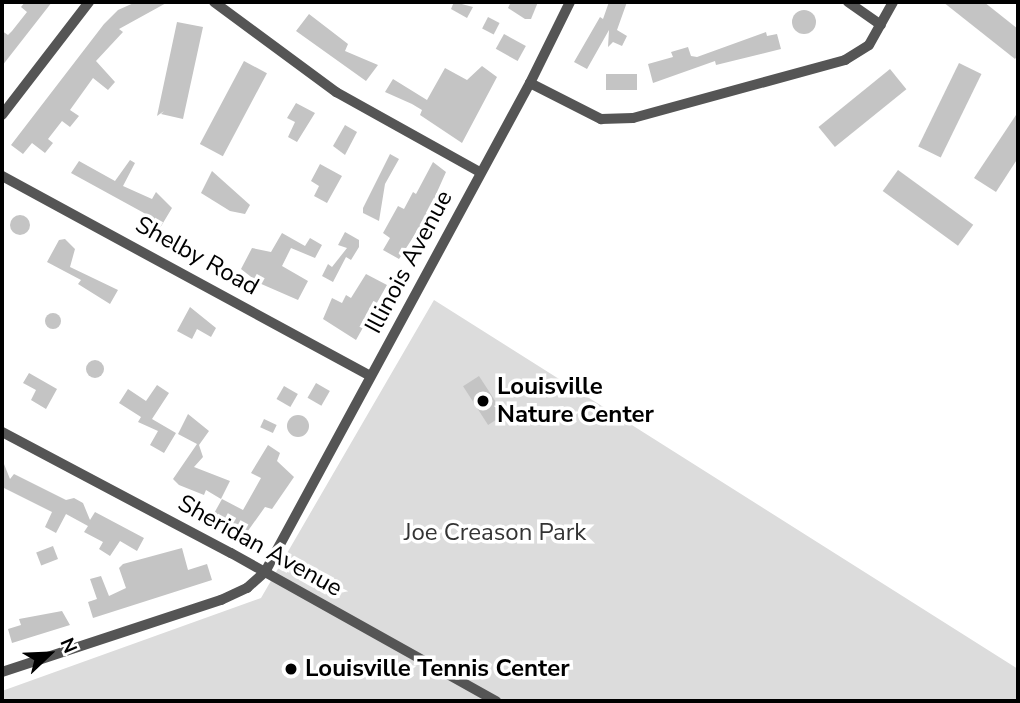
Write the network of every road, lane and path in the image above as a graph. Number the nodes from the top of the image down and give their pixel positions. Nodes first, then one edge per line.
1 (89, 2) edge
2 (214, 2) edge
3 (570, 2) edge
4 (848, 2) edge
5 (893, 2) edge
6 (881, 25) junction
7 (530, 83) junction
8 (2, 115) edge
9 (480, 172) junction
10 (2, 176) edge
11 (370, 376) junction
12 (2, 432) edge
13 (265, 572) junction
14 (2, 672) edge
15 (496, 701) edge

1 - 8 street
2 - 9 street
3 - 7 street, Illinois Avenue
4 - 6 street
5 - 6 street
6 - 7 street
7 - 9 street, Illinois Avenue
9 - 11 street, Illinois Avenue
10 - 11 street, Shelby Road
11 - 13 street, Illinois Avenue
12 - 13 street, Sheridan Avenue
13 - 14 street, Illinois Avenue
13 - 15 street, Sheridan Avenue

